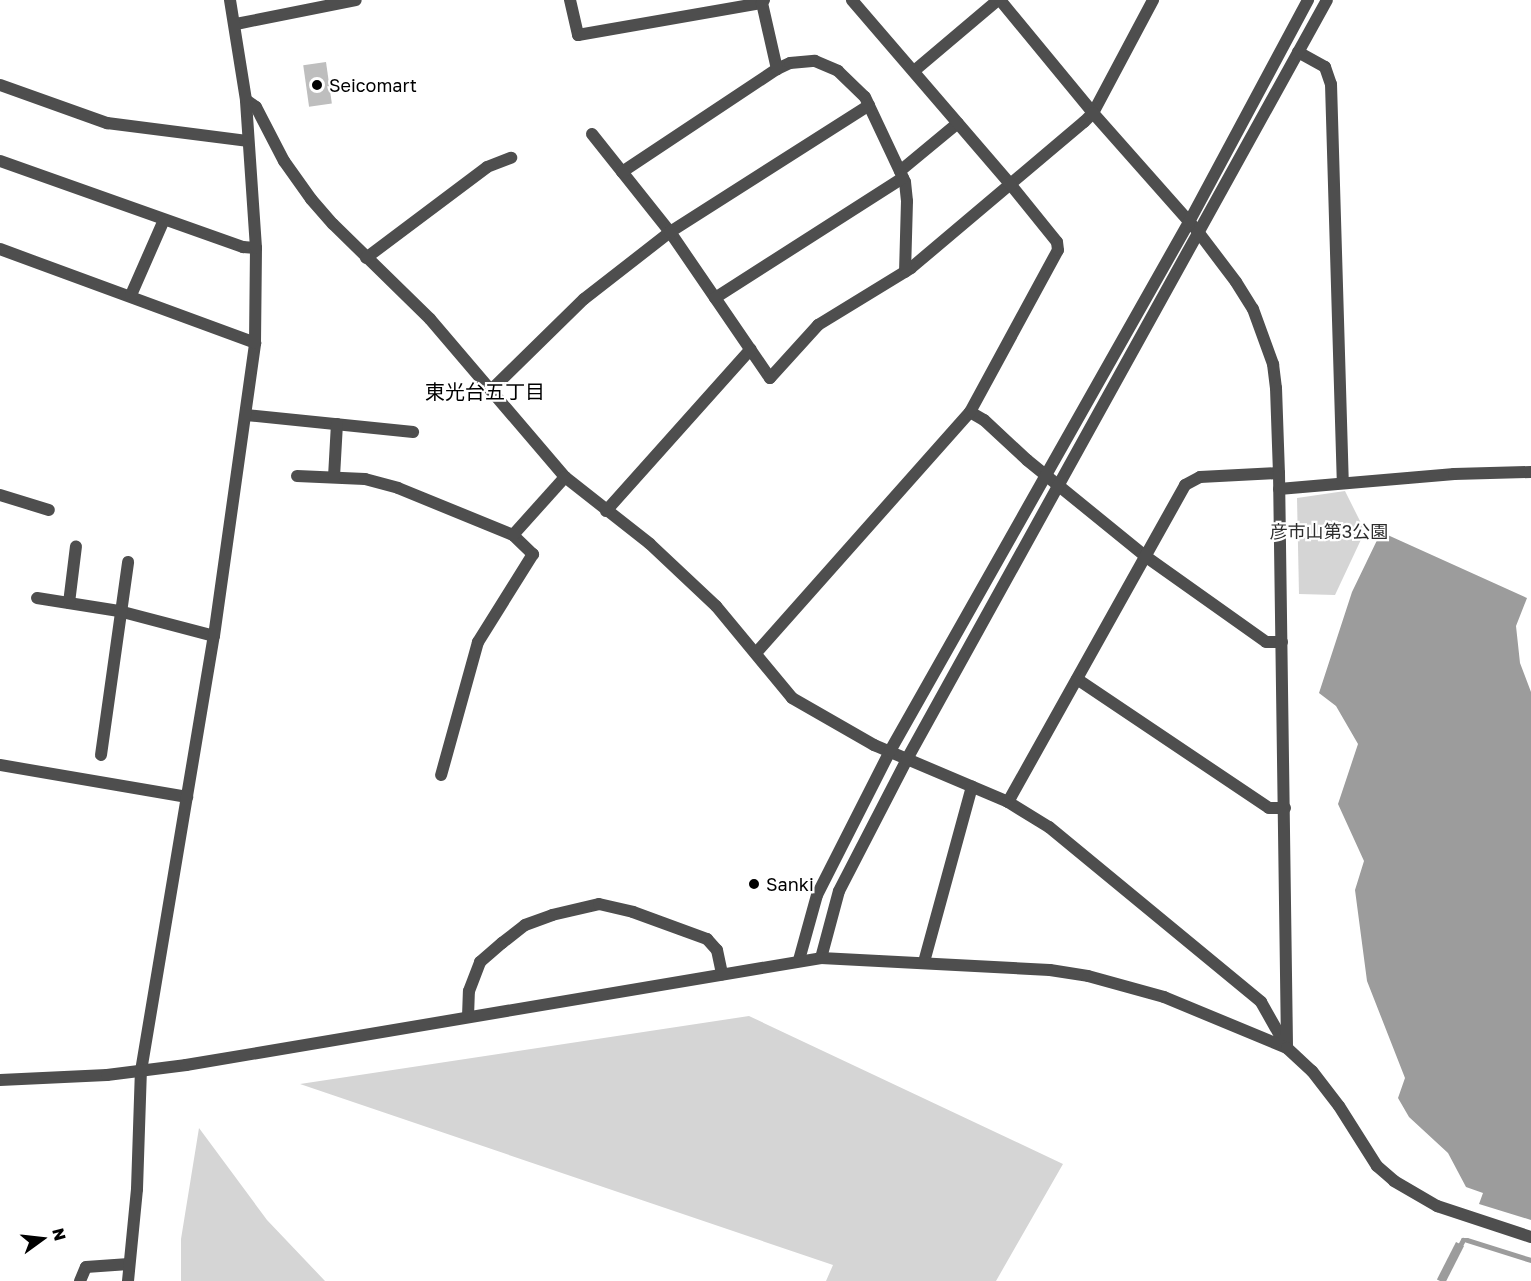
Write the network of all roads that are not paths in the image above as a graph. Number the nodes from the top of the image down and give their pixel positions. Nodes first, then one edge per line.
1 (230, 0) edge
2 (356, 0) edge
3 (570, 0) edge
4 (999, 0) edge
5 (1153, 0) edge
6 (1308, 0) edge
7 (1327, 0) edge
8 (854, 1) edge
9 (763, 2) edge
10 (236, 24) junction
11 (1298, 52) junction
12 (777, 69) junction
13 (914, 71) junction
14 (0, 85) edge
15 (246, 99) junction
16 (869, 105) junction
17 (1092, 113) junction
18 (958, 123) junction
19 (592, 134) dead end
20 (247, 141) junction
21 (511, 158) dead end
22 (0, 161) edge
23 (622, 172) junction
24 (901, 174) junction
25 (1011, 185) junction
26 (164, 220) junction
27 (1189, 222) junction
28 (670, 232) junction
29 (1199, 233) junction
30 (256, 248) junction
31 (0, 249) edge
32 (366, 258) junction
33 (905, 272) junction
34 (131, 296) junction
35 (715, 298) junction
36 (255, 343) junction
37 (751, 349) junction
38 (491, 390) junction
39 (970, 412) junction
40 (246, 415) junction
41 (337, 424) junction
42 (413, 432) dead end
43 (1531, 472) edge
44 (1279, 473) junction
45 (1044, 474) junction
46 (297, 476) dead end
47 (334, 477) junction
48 (565, 477) junction
49 (1343, 483) junction
50 (1057, 484) junction
51 (1279, 489) junction
52 (0, 495) edge
53 (49, 510) dead end
54 (606, 511) junction
55 (513, 535) junction
56 (76, 546) dead end
57 (1145, 556) junction
58 (128, 562) dead end
59 (37, 598) dead end
60 (69, 603) junction
61 (119, 611) junction
62 (214, 636) junction
63 (1282, 642) junction
64 (756, 653) junction
65 (1077, 679) junction
66 (890, 751) junction
67 (101, 755) dead end
68 (907, 759) junction
69 (0, 765) edge
70 (441, 774) dead end
71 (972, 786) junction
72 (187, 797) junction
73 (1008, 802) junction
74 (1285, 808) junction
75 (821, 958) junction
76 (799, 960) junction
77 (924, 962) junction
78 (722, 974) junction
79 (468, 1017) junction
80 (1287, 1048) junction
81 (141, 1071) junction
82 (0, 1080) edge
83 (1531, 1237) edge
84 (129, 1264) junction
85 (80, 1281) edge
86 (128, 1281) edge

1 - 10 street
2 - 10 street
3 - 9 street
4 - 13 street
4 - 17 street
5 - 17 street
6 - 27 street
7 - 11 street
8 - 13 street
9 - 12 street
10 - 15 street
11 - 29 street
11 - 49 street
12 - 16 street
12 - 23 street
13 - 18 street
14 - 20 street
15 - 20 street
15 - 32 street
16 - 24 street
16 - 28 street
17 - 25 street
17 - 27 street
18 - 24 street
18 - 25 street
19 - 23 street
20 - 30 street
21 - 32 street
22 - 26 street
23 - 28 street
24 - 33 street
24 - 35 street
25 - 33 street
25 - 39 street
26 - 30 street
26 - 34 street
27 - 29 street
27 - 45 street
28 - 35 street
28 - 38 street
29 - 44 street
29 - 50 street
30 - 36 street
31 - 34 street
32 - 38 street
33 - 37 street
34 - 36 street
35 - 37 street
36 - 40 street
37 - 54 street
38 - 48 street
39 - 45 street
39 - 64 street
40 - 41 street
40 - 62 street
41 - 42 street
41 - 47 street
43 - 49 street
44 - 51 street
44 - 57 street
45 - 50 street
45 - 66 street
46 - 47 street
47 - 55 street
48 - 54 street
48 - 55 street
49 - 51 street
50 - 57 street
50 - 68 street
51 - 63 street
52 - 53 street
54 - 64 street
55 - 70 street
56 - 60 street
57 - 63 street
57 - 65 street
58 - 61 street
59 - 60 street
60 - 61 street
61 - 62 street
61 - 67 street
62 - 72 street
63 - 74 street
64 - 66 street
65 - 73 street
65 - 74 street
66 - 68 street
66 - 76 street
68 - 71 street
68 - 75 street
69 - 72 street
71 - 73 street
71 - 77 street
72 - 81 street
73 - 80 street
74 - 80 street
75 - 76 street
75 - 77 street
76 - 78 street
77 - 80 street
78 - 79 street
78 - 79 street
79 - 81 street
80 - 83 street
81 - 82 street
81 - 84 street
84 - 85 street
84 - 86 street

